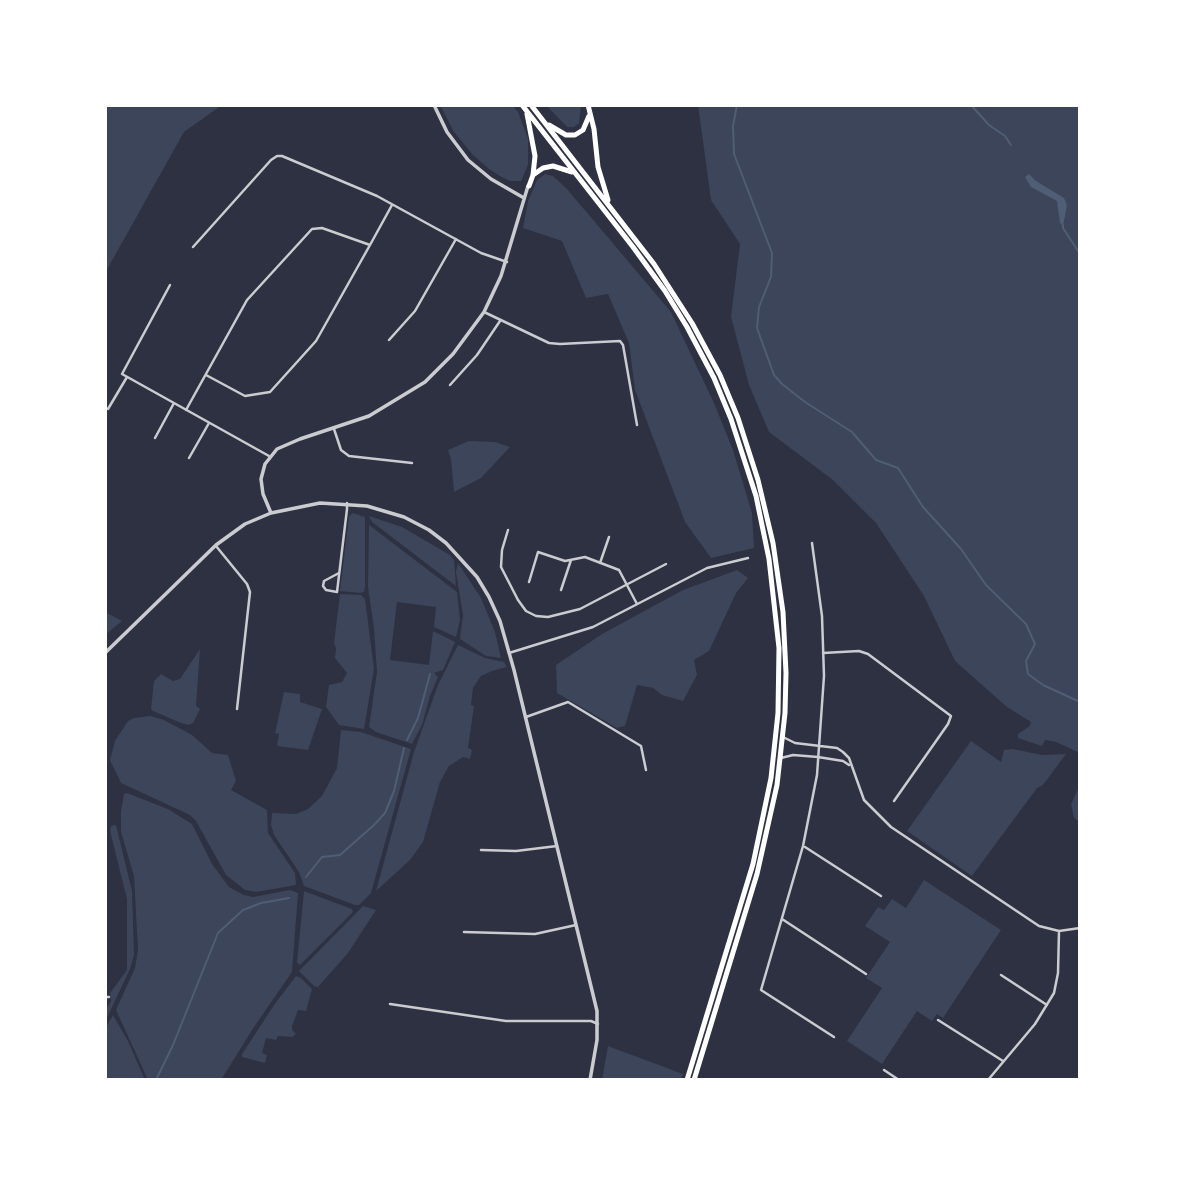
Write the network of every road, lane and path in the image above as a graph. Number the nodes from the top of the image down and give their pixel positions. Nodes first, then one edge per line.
1 (434, 105) edge
2 (588, 105) edge
3 (526, 107) edge
4 (590, 113) junction
5 (545, 123) junction
6 (576, 174) junction
7 (533, 175) junction
8 (529, 186) joint
9 (524, 198) junction
10 (392, 204) junction
11 (610, 206) junction
12 (456, 239) junction
13 (370, 245) junction
14 (193, 247) dead end
15 (507, 262) junction
16 (170, 285) dead end
17 (484, 312) junction
18 (500, 321) junction
19 (389, 340) dead end
20 (206, 375) junction
21 (127, 377) junction
22 (450, 385) dead end
23 (174, 403) junction
24 (108, 409) dead end
25 (186, 410) junction
26 (209, 423) junction
27 (637, 425) dead end
28 (334, 429) junction
29 (155, 439) dead end
30 (269, 456) junction
31 (189, 458) dead end
32 (412, 463) dead end
33 (347, 503) junction
34 (271, 513) junction
35 (508, 530) dead end
36 (609, 537) dead end
37 (812, 543) dead end
38 (216, 545) junction
39 (748, 558) dead end
40 (571, 559) junction
41 (600, 563) junction
42 (666, 564) dead end
43 (339, 573) junction
44 (529, 582) dead end
45 (627, 585) junction
46 (561, 590) dead end
47 (637, 604) junction
48 (105, 653) edge
49 (509, 653) junction
50 (823, 653) junction
51 (237, 709) dead end
52 (526, 717) junction
53 (783, 737) junction
54 (820, 747) junction
55 (818, 757) junction
56 (781, 758) junction
57 (852, 769) junction
58 (646, 770) dead end
59 (894, 801) dead end
60 (557, 846) junction
61 (803, 846) junction
62 (481, 850) dead end
63 (881, 897) dead end
64 (782, 919) junction
65 (576, 925) junction
66 (1080, 928) edge
67 (1059, 931) junction
68 (464, 932) dead end
69 (866, 974) dead end
70 (1001, 975) dead end
71 (390, 1004) dead end
72 (1047, 1005) junction
73 (938, 1020) dead end
74 (598, 1024) junction
75 (834, 1037) dead end
76 (1004, 1062) junction
77 (884, 1070) dead end
78 (590, 1080) edge
79 (687, 1080) edge
80 (694, 1080) edge
81 (898, 1080) edge
82 (988, 1080) edge

1 - 9 street
2 - 4 highway
3 - 5 highway
3 - 6 highway
3 - 7 highway
4 - 5 highway
4 - 11 highway
5 - 11 highway
6 - 7 highway
6 - 79 highway
7 - 8 highway
8 - 9 street
9 - 15 street
10 - 12 street
10 - 13 street
10 - 14 street
11 - 53 highway
12 - 15 street
12 - 19 street
13 - 20 street
13 - 20 street
15 - 17 street
16 - 21 street
17 - 18 street
17 - 28 street
18 - 22 street
18 - 27 street
20 - 25 street
21 - 23 street
21 - 24 street
23 - 25 street
23 - 29 street
25 - 26 street
26 - 30 street
26 - 31 street
28 - 30 street
28 - 32 street
30 - 34 street
33 - 34 street
33 - 43 street
33 - 49 street
34 - 38 street
35 - 45 street
36 - 41 street
37 - 50 street
38 - 48 street
38 - 51 street
39 - 47 street
40 - 41 street
40 - 44 street
40 - 46 street
41 - 45 street
42 - 45 street
43 - 43 street
45 - 47 street
47 - 49 street
49 - 52 street
50 - 54 street
50 - 59 street
52 - 58 street
52 - 60 street
53 - 54 street
53 - 56 highway
54 - 55 street
54 - 57 street
55 - 56 street
55 - 57 street
55 - 61 street
56 - 80 highway
57 - 67 street
60 - 62 street
60 - 65 street
61 - 63 street
61 - 64 street
64 - 69 street
64 - 75 street
65 - 68 street
65 - 74 street
66 - 67 street
67 - 72 street
70 - 72 street
71 - 74 street
72 - 76 street
73 - 76 street
74 - 78 street
76 - 82 street
77 - 81 street

